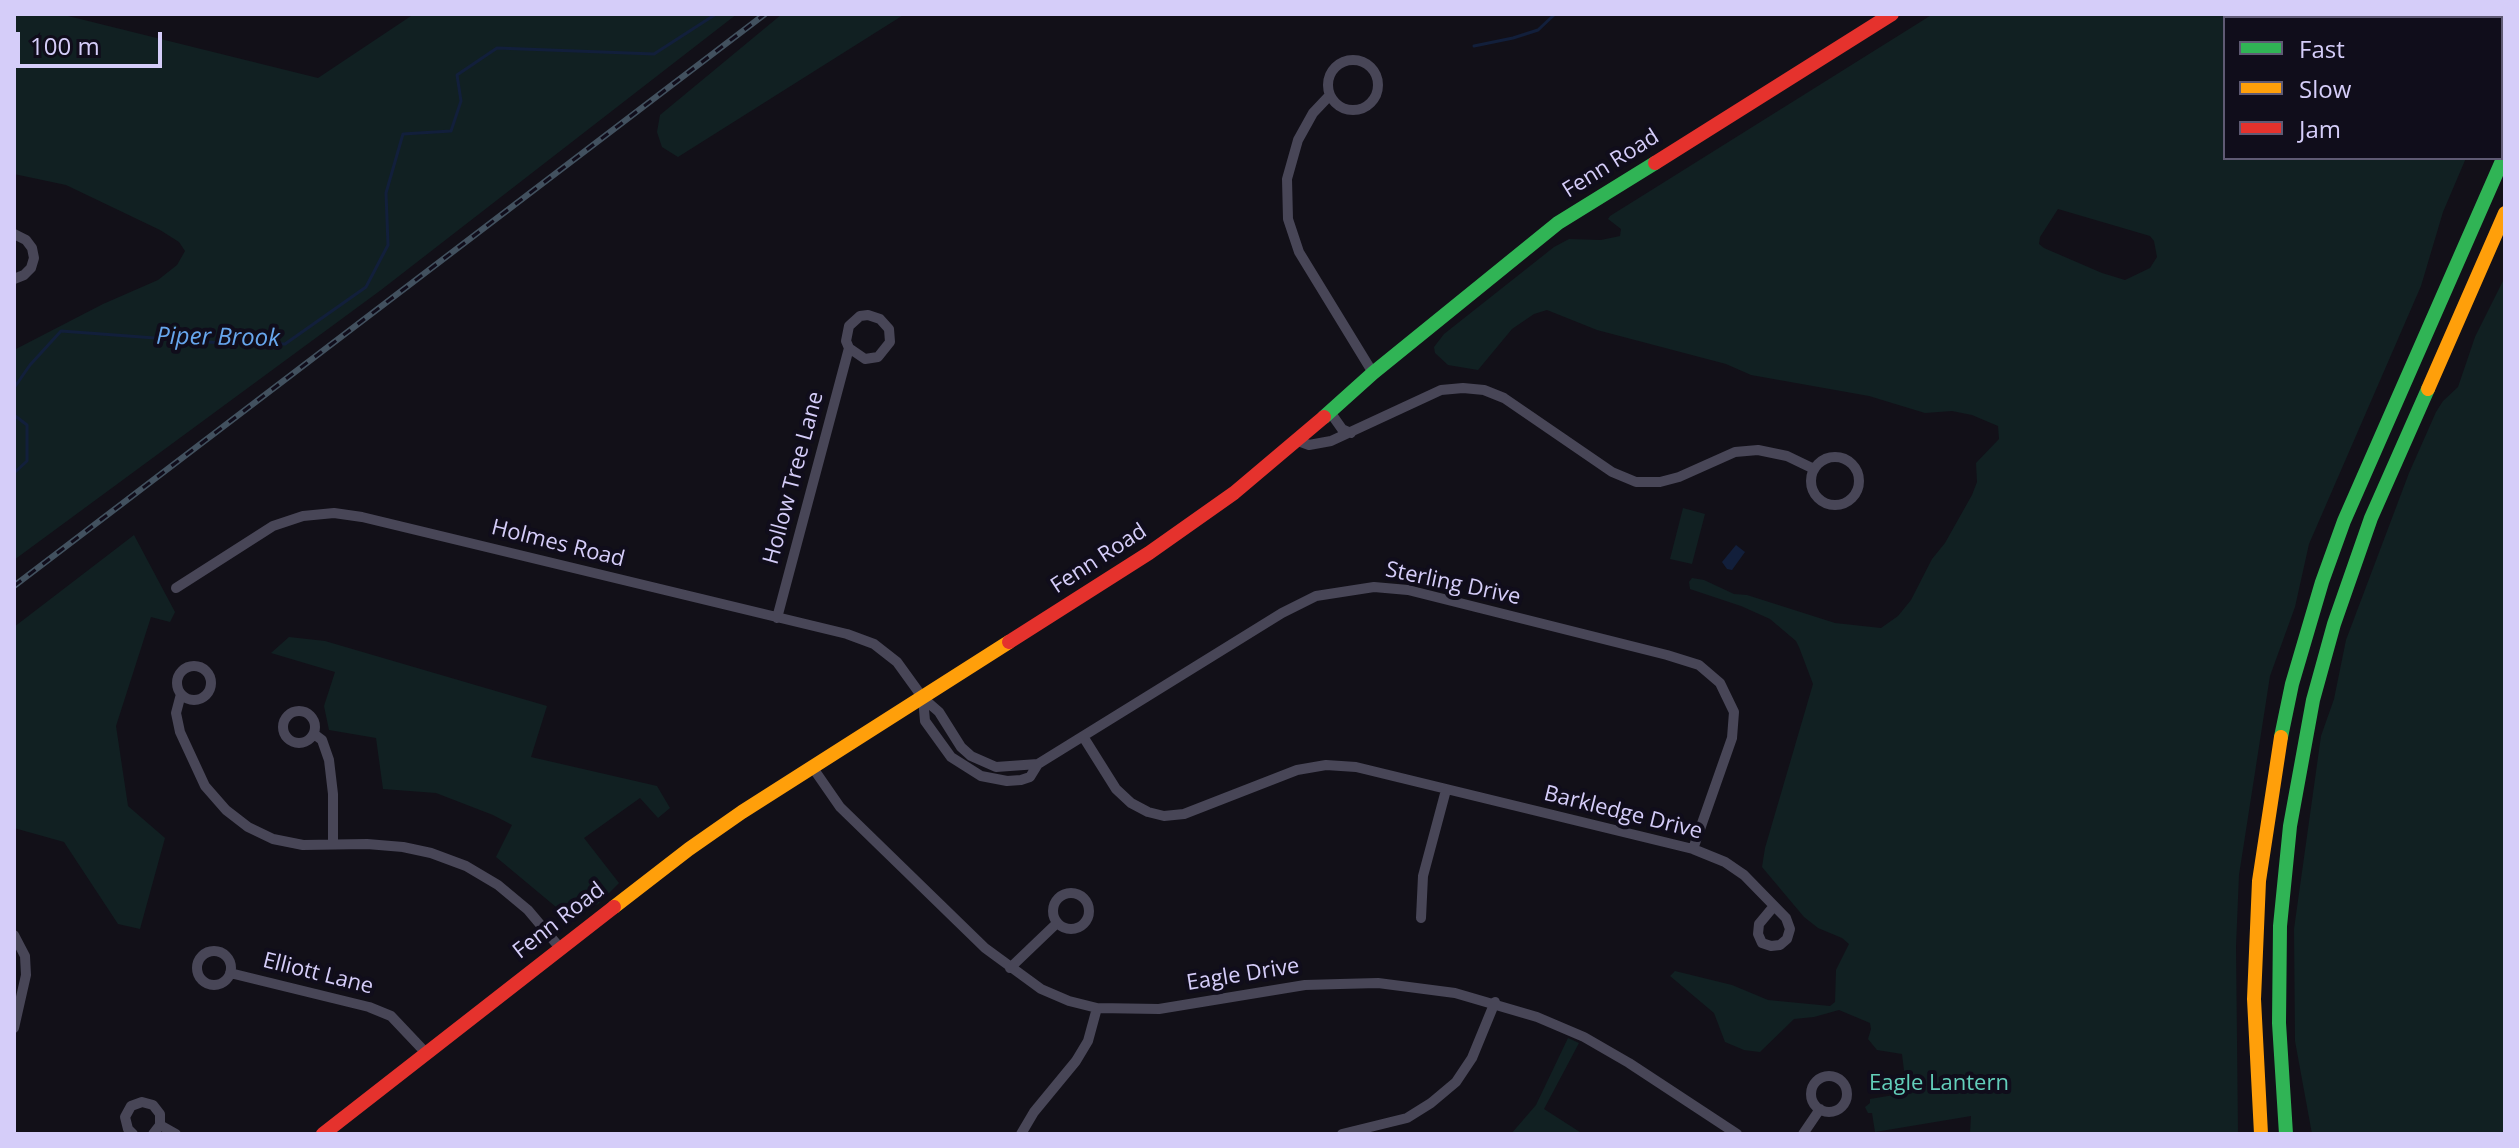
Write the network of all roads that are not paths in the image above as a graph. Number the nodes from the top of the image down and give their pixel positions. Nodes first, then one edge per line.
1 (1892, 14) edge
2 (1330, 95) junction
3 (2489, 160) edge
4 (2502, 160) edge
5 (2505, 213) edge
6 (14, 234) edge
7 (14, 279) edge
8 (2426, 333) junction
9 (849, 348) junction
10 (1373, 373) junction
11 (1330, 412) junction
12 (1351, 433) junction
13 (1298, 441) junction
14 (1814, 469) junction
15 (176, 588) dead end
16 (777, 618) junction
17 (181, 694) dead end
18 (923, 698) junction
19 (314, 734) dead end
20 (1084, 738) junction
21 (813, 768) junction
22 (1446, 790) junction
23 (333, 844) junction
24 (1693, 849) junction
25 (1774, 906) dead end
26 (1421, 918) dead end
27 (1057, 923) dead end
28 (14, 935) edge
29 (560, 948) junction
30 (1010, 968) junction
31 (230, 973) dead end
32 (1495, 1002) junction
33 (1097, 1008) junction
34 (14, 1028) edge
35 (426, 1053) junction
36 (1820, 1109) dead end
37 (157, 1129) edge
38 (1349, 1133) edge
39 (133, 1134) edge
40 (176, 1134) edge
41 (323, 1134) edge
42 (1021, 1134) edge
43 (1737, 1134) edge
44 (1803, 1134) edge
45 (2261, 1134) edge
46 (2286, 1134) edge

1 - 10 main road, Fenn Road
2 - 2 street
2 - 10 street
3 - 8 main road
4 - 8 main road
5 - 46 main road
6 - 7 street
8 - 45 main road
9 - 9 street, Hollow Tree Lane
9 - 16 street, Hollow Tree Lane
10 - 11 main road, Fenn Road
11 - 12 street
11 - 13 main road, Fenn Road
12 - 13 street
12 - 14 street
13 - 18 main road, Fenn Road
14 - 14 street
15 - 16 street, Holmes Road
16 - 18 street, Holmes Road
17 - 23 street
18 - 20 street, Sterling Drive
18 - 21 main road, Fenn Road
19 - 23 street
20 - 22 street, Barkledge Drive
20 - 24 street, Sterling Drive
21 - 29 main road, Fenn Road
21 - 30 street, Eagle Drive
22 - 24 street, Barkledge Drive
22 - 26 street
23 - 29 street
24 - 25 street, Barkledge Drive
27 - 30 street
28 - 34 street
29 - 35 main road, Fenn Road
30 - 33 street, Eagle Drive
31 - 35 street, Elliott Lane
32 - 33 street, Eagle Drive
32 - 38 street
32 - 43 street, Eagle Drive
33 - 42 street
35 - 41 main road, Fenn Road
36 - 44 street
37 - 39 street
37 - 40 street

